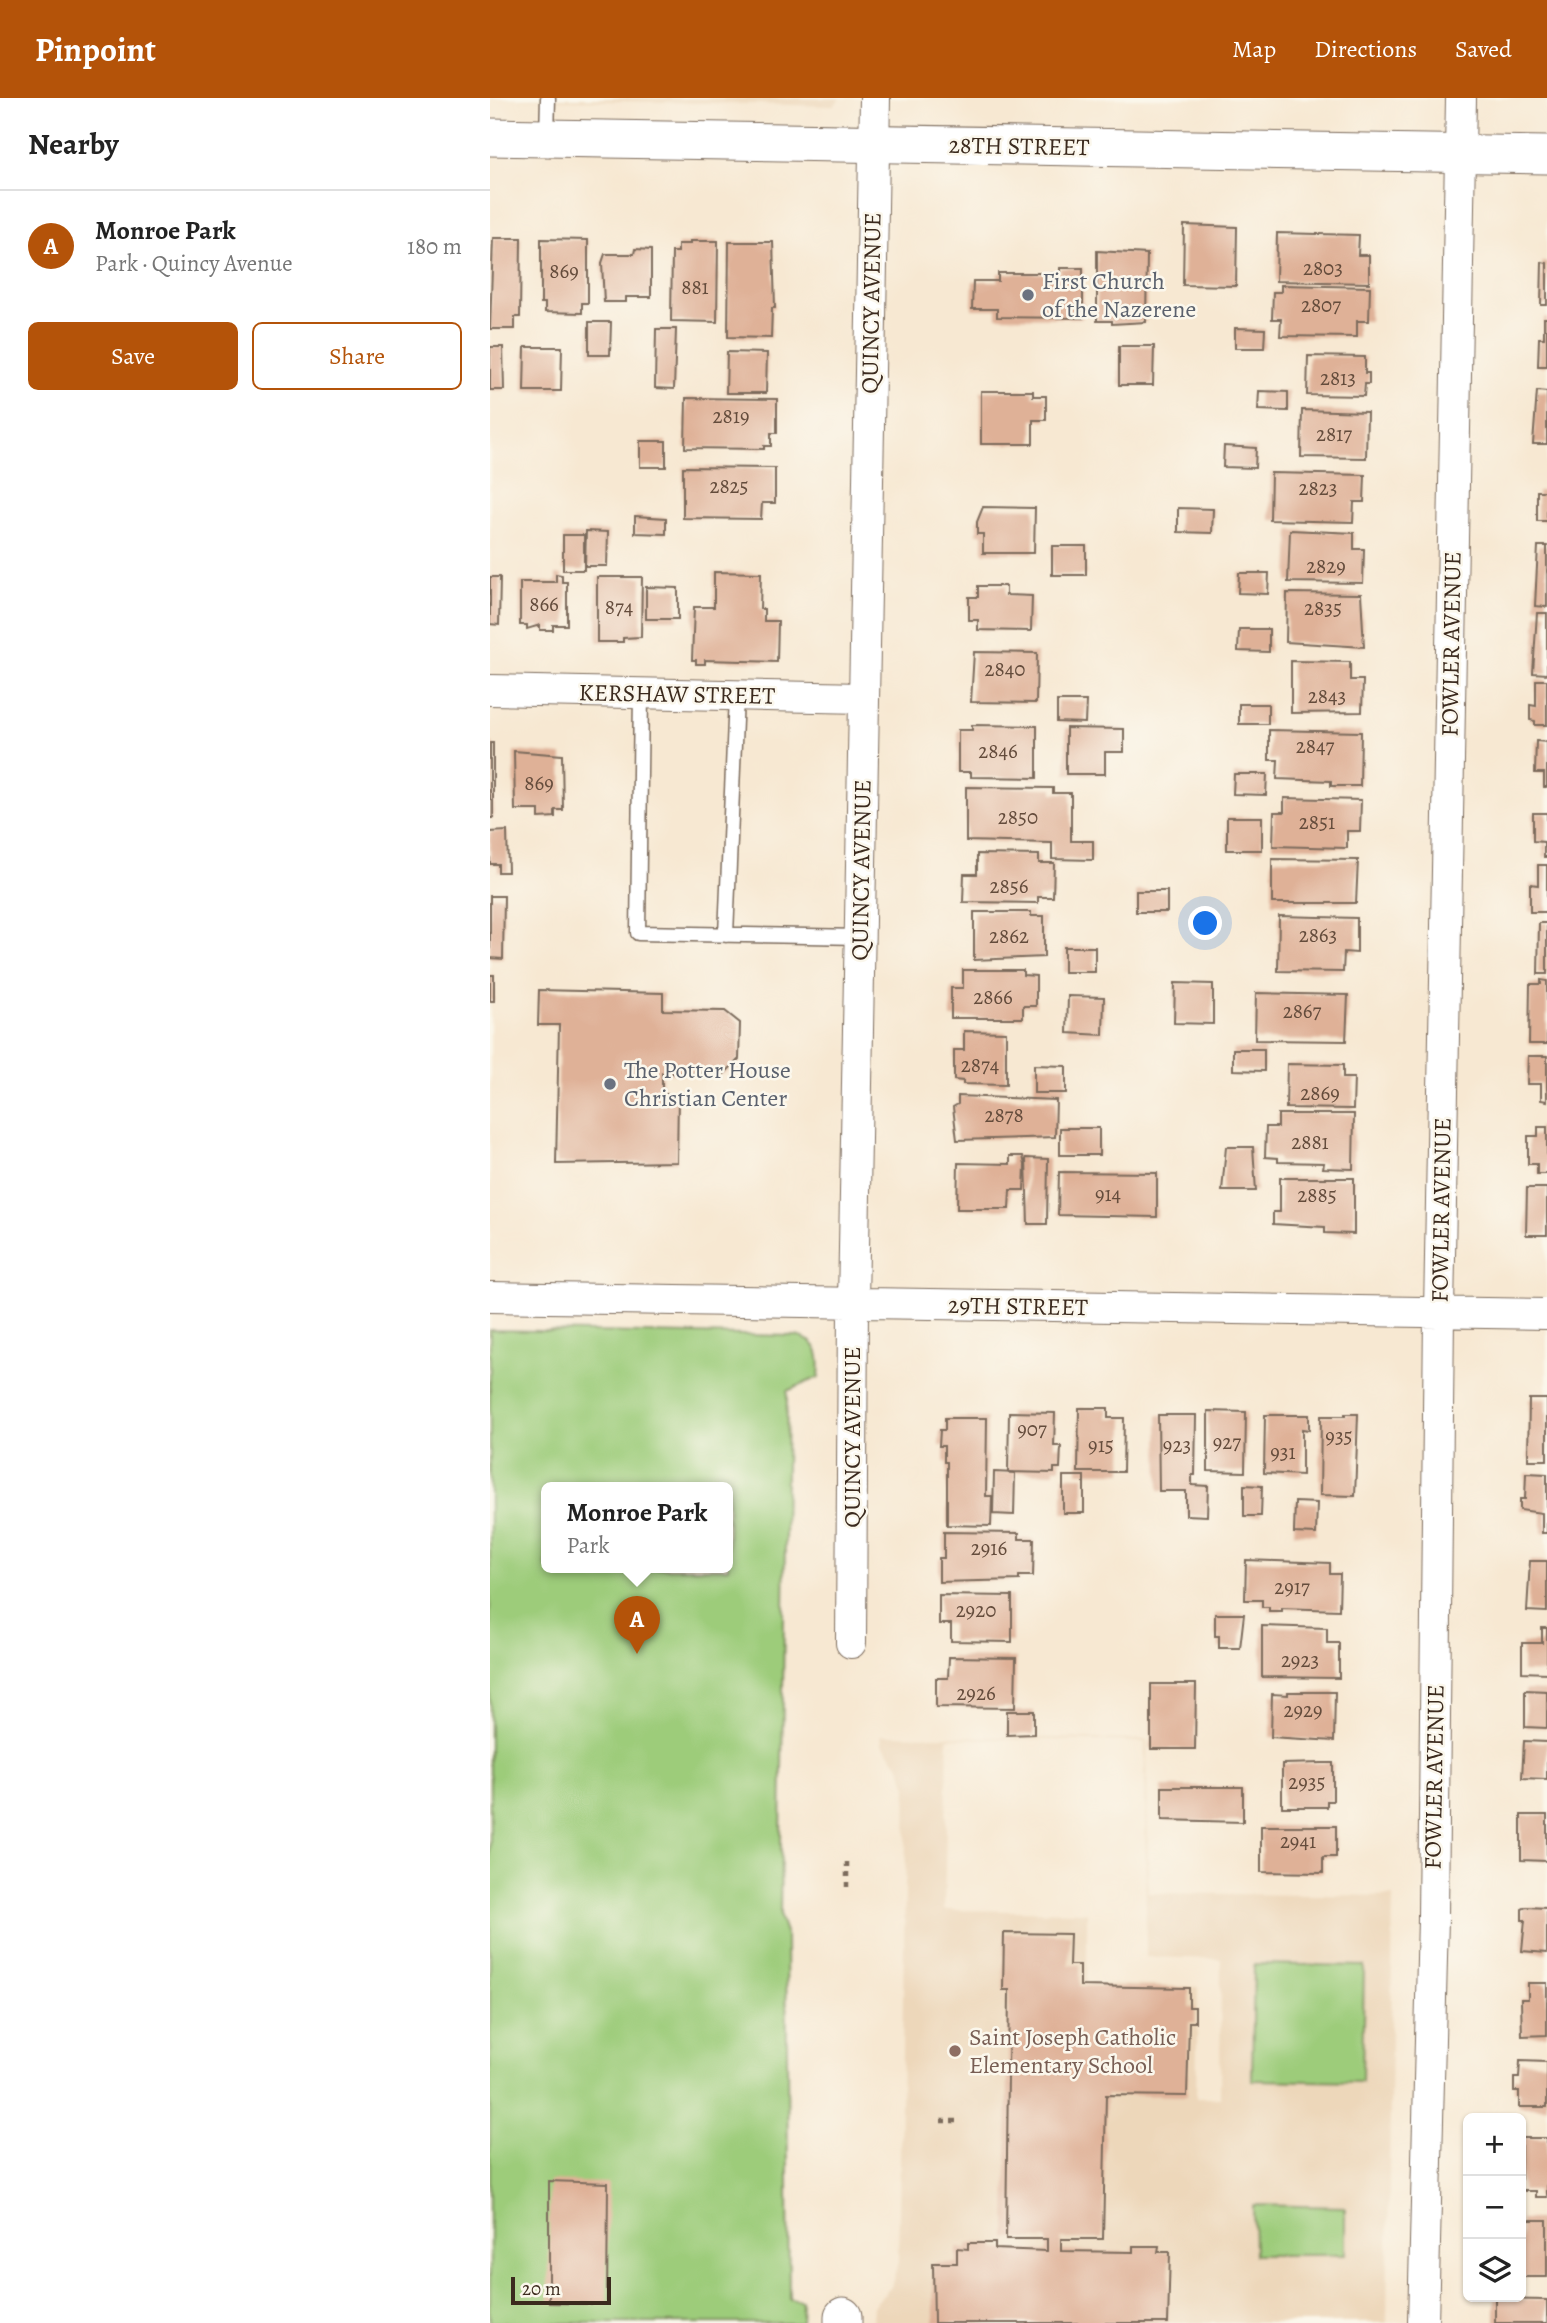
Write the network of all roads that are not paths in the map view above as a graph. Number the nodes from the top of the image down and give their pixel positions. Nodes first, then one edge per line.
1 (548, 98) edge
2 (875, 98) edge
3 (1461, 98) edge
4 (490, 137) edge
5 (547, 138) junction
6 (874, 144) junction
7 (1460, 153) junction
8 (1547, 155) edge
9 (490, 690) edge
10 (641, 693) junction
11 (736, 696) junction
12 (864, 698) junction
13 (726, 935) junction
14 (860, 937) junction
15 (490, 1297) edge
16 (853, 1303) junction
17 (1438, 1311) junction
18 (1547, 1314) edge
19 (851, 1643) dead end
20 (1423, 2323) edge

1 - 5 lane
2 - 6 street, QUINCY AVENUE
3 - 7 street, FOWLER AVENUE
4 - 5 street, 28TH STREET
5 - 6 street, 28TH STREET
6 - 7 street, 28TH STREET
6 - 12 street, QUINCY AVENUE
7 - 8 street, 28TH STREET
7 - 17 street, FOWLER AVENUE
9 - 10 street, KERSHAW STREET
10 - 11 street, KERSHAW STREET
10 - 13 lane
11 - 12 street, KERSHAW STREET
11 - 13 lane
12 - 14 street, QUINCY AVENUE
13 - 14 lane
14 - 16 street, QUINCY AVENUE
15 - 16 street, 29TH STREET
16 - 17 street, 29TH STREET
16 - 19 street, QUINCY AVENUE
17 - 18 street, 29TH STREET
17 - 20 street, FOWLER AVENUE

